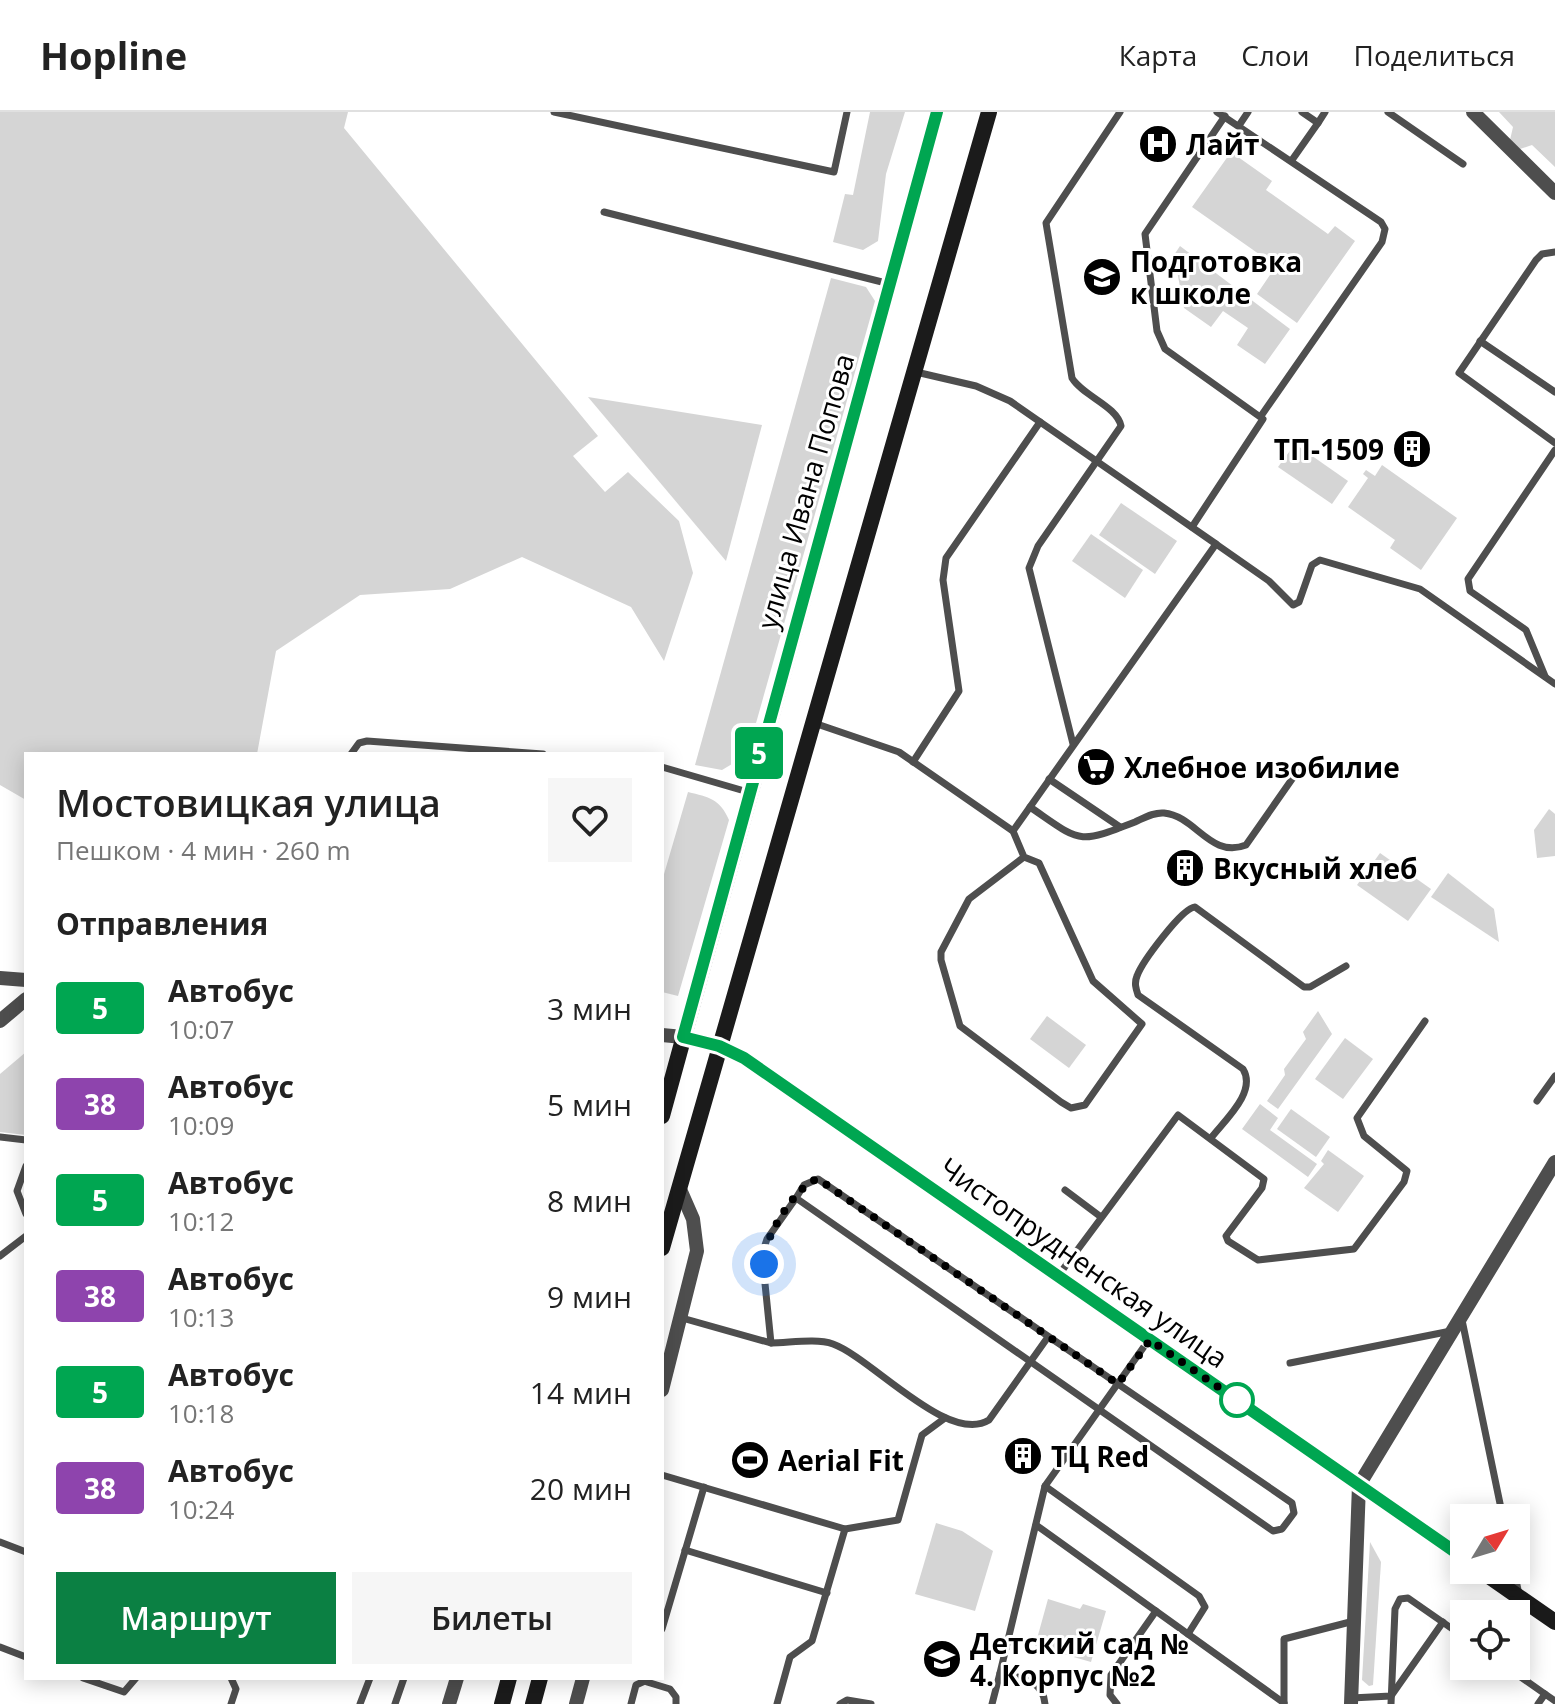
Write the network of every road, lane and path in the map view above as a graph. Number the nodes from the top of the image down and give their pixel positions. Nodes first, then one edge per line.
1 (554, 112) edge
2 (847, 112) edge
3 (937, 112) edge
4 (989, 112) edge
5 (1120, 112) edge
6 (1248, 112) edge
7 (1302, 112) edge
8 (1325, 112) edge
9 (1388, 112) edge
10 (1473, 112) edge
11 (1221, 114) edge
12 (1318, 123) junction
13 (1240, 124) junction
14 (1292, 160) junction
15 (1463, 164) dead end
16 (1555, 193) edge
17 (604, 212) dead end
18 (1555, 252) edge
19 (890, 284) junction
20 (1480, 341) junction
21 (916, 372) junction
22 (1555, 392) edge
23 (1261, 416) junction
24 (1040, 422) junction
25 (1555, 443) edge
26 (1555, 450) edge
27 (1097, 461) junction
28 (1192, 527) junction
29 (1216, 544) junction
30 (1546, 677) junction
31 (1555, 684) edge
32 (814, 723) junction
33 (1073, 744) junction
34 (352, 752) edge
35 (516, 752) edge
36 (913, 762) junction
37 (664, 768) edge
38 (1297, 772) dead end
39 (1049, 779) junction
40 (748, 792) junction
41 (1030, 807) junction
42 (1120, 827) junction
43 (1013, 831) junction
44 (1024, 857) junction
45 (1346, 966) dead end
46 (0, 978) edge
47 (24, 980) edge
48 (24, 1001) edge
49 (0, 1021) edge
50 (1425, 1021) dead end
51 (664, 1035) edge
52 (683, 1037) junction
53 (719, 1046) junction
54 (1555, 1076) edge
55 (1537, 1101) dead end
56 (664, 1108) edge
57 (1211, 1138) junction
58 (2, 1139) edge
59 (24, 1140) edge
60 (1555, 1162) edge
61 (22, 1184) edge
62 (679, 1187) junction
63 (1065, 1190) dead end
64 (796, 1198) junction
65 (24, 1211) edge
66 (1101, 1217) junction
67 (24, 1238) edge
68 (664, 1241) edge
69 (0, 1256) edge
70 (1058, 1276) junction
71 (682, 1318) junction
72 (1457, 1324) junction
73 (1048, 1337) junction
74 (1150, 1340) junction
75 (771, 1343) junction
76 (1031, 1362) junction
77 (1290, 1363) dead end
78 (664, 1383) edge
79 (1118, 1384) junction
80 (1100, 1410) junction
81 (945, 1418) junction
82 (664, 1476) edge
83 (1359, 1485) junction
84 (1045, 1486) junction
85 (704, 1487) junction
86 (1500, 1504) edge
87 (1036, 1525) junction
88 (845, 1529) junction
89 (0, 1542) edge
90 (1450, 1548) edge
91 (685, 1550) junction
92 (24, 1551) edge
93 (1500, 1584) edge
94 (1516, 1584) edge
95 (827, 1593) junction
96 (1519, 1598) junction
97 (1156, 1611) junction
98 (1354, 1621) junction
99 (664, 1622) edge
100 (1443, 1622) junction
101 (1555, 1622) edge
102 (1450, 1627) edge
103 (1188, 1634) junction
104 (0, 1647) edge
105 (24, 1656) edge
106 (1000, 1673) junction
107 (89, 1680) edge
108 (134, 1680) edge
109 (232, 1680) edge
110 (369, 1680) edge
111 (403, 1680) edge
112 (456, 1680) edge
113 (508, 1680) edge
114 (539, 1680) edge
115 (582, 1680) edge
116 (647, 1680) edge
117 (1525, 1680) edge
118 (1545, 1694) junction
119 (1391, 1700) edge
120 (1351, 1701) edge
121 (1555, 1701) edge
122 (231, 1704) edge
123 (360, 1704) edge
124 (395, 1704) edge
125 (449, 1704) edge
126 (502, 1704) edge
127 (533, 1704) edge
128 (576, 1704) edge
129 (631, 1704) edge
130 (676, 1704) edge
131 (777, 1704) edge
132 (840, 1704) edge
133 (871, 1704) edge
134 (992, 1704) edge
135 (1045, 1704) edge
136 (1117, 1704) edge
137 (1284, 1704) edge
138 (1538, 1704) edge

1 - 2 lane
3 - 19 main road, улица Ивана Попова
4 - 21 main road
5 - 27 lane
6 - 13 lane
7 - 12 lane
8 - 12 lane
9 - 15 lane
10 - 16 street
11 - 13 lane
11 - 23 lane
12 - 14 lane
13 - 14 lane
14 - 23 lane
17 - 19 lane
18 - 20 lane
19 - 40 main road, улица Ивана Попова
20 - 22 lane
20 - 25 lane
21 - 24 lane
21 - 32 main road
23 - 28 lane
24 - 27 lane
24 - 36 lane
26 - 30 lane
27 - 28 lane
27 - 33 lane
28 - 29 lane
29 - 30 lane
29 - 33 lane
30 - 31 lane
32 - 36 lane
32 - 53 main road
33 - 39 lane
34 - 35 lane
36 - 43 lane
37 - 40 lane
38 - 42 lane
39 - 41 lane
39 - 42 lane
40 - 52 main road, улица Ивана Попова
41 - 42 lane
41 - 43 lane
43 - 44 lane
44 - 44 lane
45 - 57 lane
46 - 47 street
48 - 49 street
50 - 57 lane
51 - 52 street, Чистопрудненская улица
52 - 53 main road, Чистопрудненская улица
52 - 56 main road, улица Ивана Попова
53 - 62 main road
53 - 70 main road, Чистопрудненская улица
54 - 55 lane
57 - 66 lane
58 - 59 lane
60 - 72 street
61 - 65 lane
62 - 68 main road
62 - 71 street
63 - 66 lane
64 - 73 lane
64 - 75 lane
64 - 76 lane
66 - 70 lane
67 - 69 lane
70 - 74 main road, Чистопрудненская улица
71 - 75 lane
71 - 78 street
72 - 77 lane
72 - 83 street
72 - 86 lane
73 - 76 lane
73 - 79 lane
74 - 79 lane
74 - 83 main road, Чистопрудненская улица
75 - 81 lane
76 - 80 lane
76 - 81 lane
79 - 80 lane
79 - 80 lane
80 - 84 lane
81 - 88 lane
82 - 85 lane
83 - 90 main road, Чистопрудненская улица
83 - 98 street
84 - 87 lane
84 - 103 lane
85 - 88 lane
85 - 91 lane
87 - 97 lane
87 - 106 lane
88 - 95 lane
89 - 92 lane
91 - 95 lane
91 - 99 lane
93 - 96 main road
94 - 96 lane
95 - 131 lane
96 - 101 main road
97 - 103 lane
97 - 136 lane
98 - 120 street
98 - 137 lane
100 - 102 lane
100 - 119 lane
100 - 119 lane
103 - 137 lane
104 - 105 lane
106 - 134 lane
106 - 135 lane
107 - 108 lane
109 - 122 lane
110 - 123 lane
111 - 124 lane
112 - 125 street
113 - 126 main road
114 - 127 main road
115 - 128 street
116 - 129 lane
116 - 130 lane
117 - 118 lane
118 - 121 lane
118 - 138 lane
119 - 120 lane
132 - 133 lane

